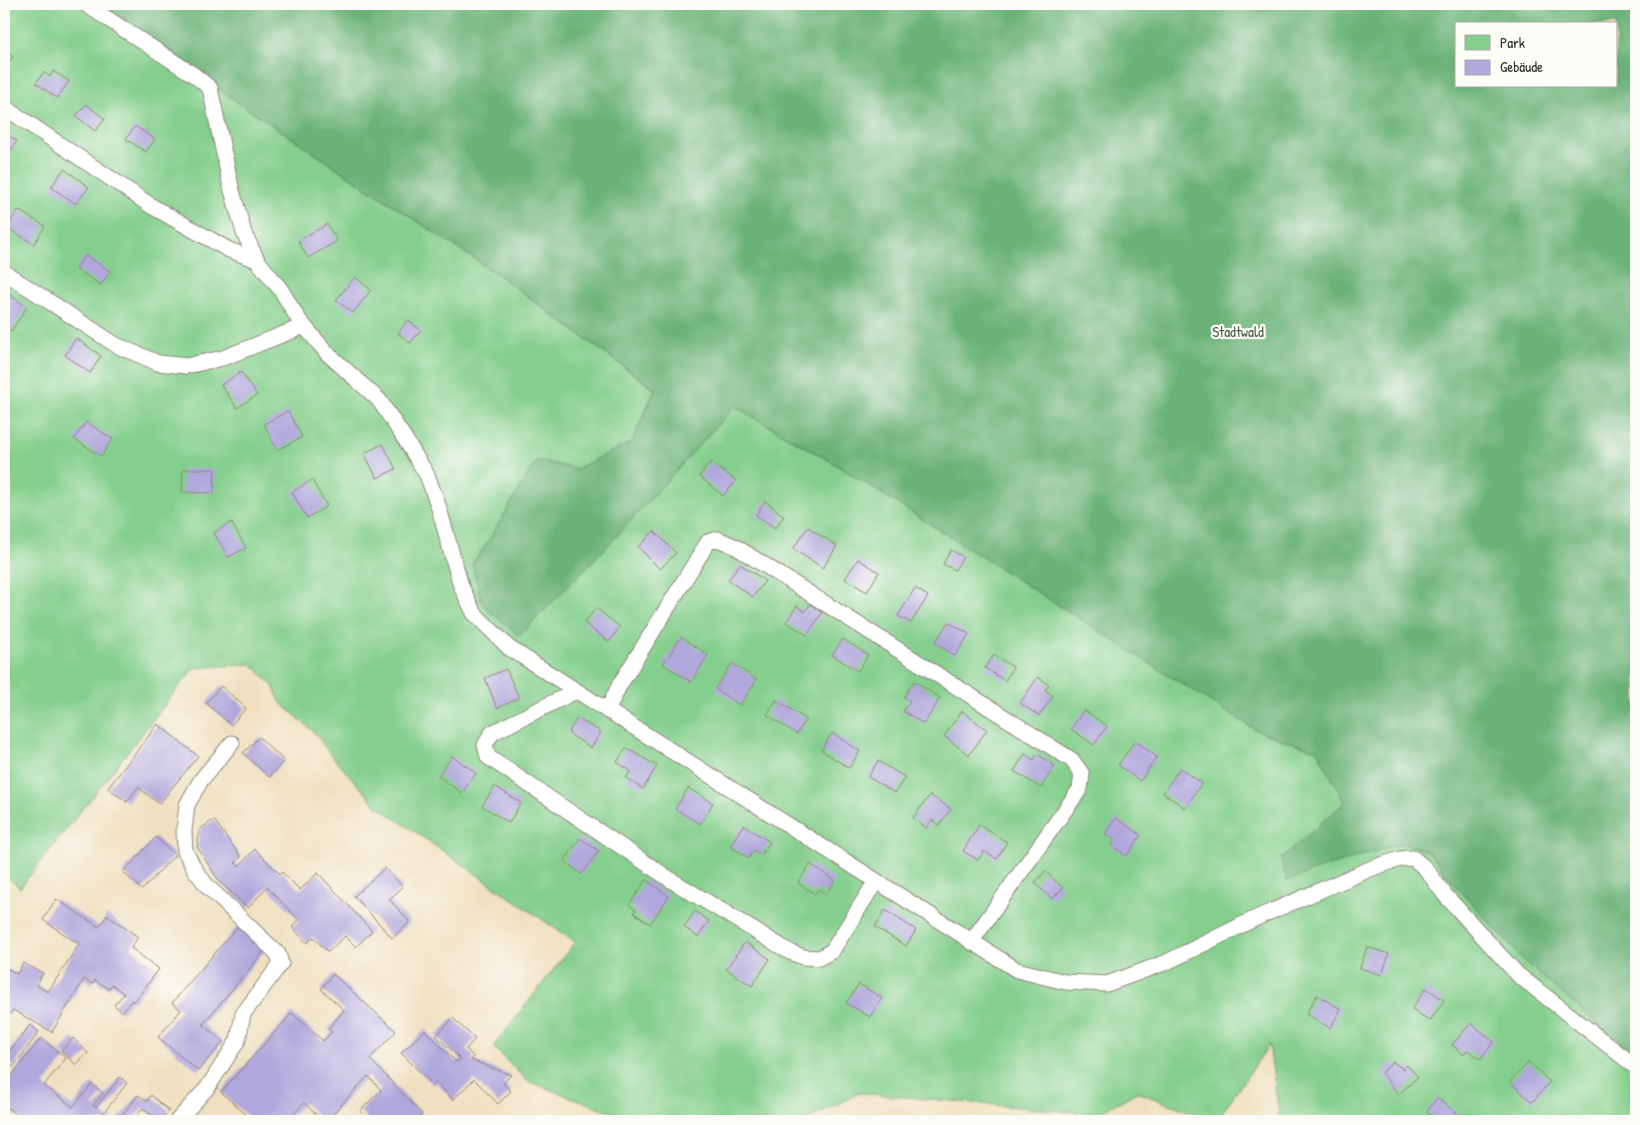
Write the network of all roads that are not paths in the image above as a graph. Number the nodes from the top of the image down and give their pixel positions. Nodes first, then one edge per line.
1 (86, 4) edge
2 (4, 107) edge
3 (257, 260) junction
4 (4, 272) edge
5 (304, 326) junction
6 (576, 691) junction
7 (607, 711) junction
8 (232, 743) dead end
9 (876, 881) junction
10 (971, 942) junction
11 (1636, 1067) edge
12 (177, 1121) edge

1 - 3 lane
2 - 3 lane
3 - 5 lane
4 - 5 lane
5 - 6 lane
6 - 7 lane
6 - 9 lane
7 - 9 lane
7 - 10 lane
8 - 12 lane
9 - 10 lane
10 - 11 lane

